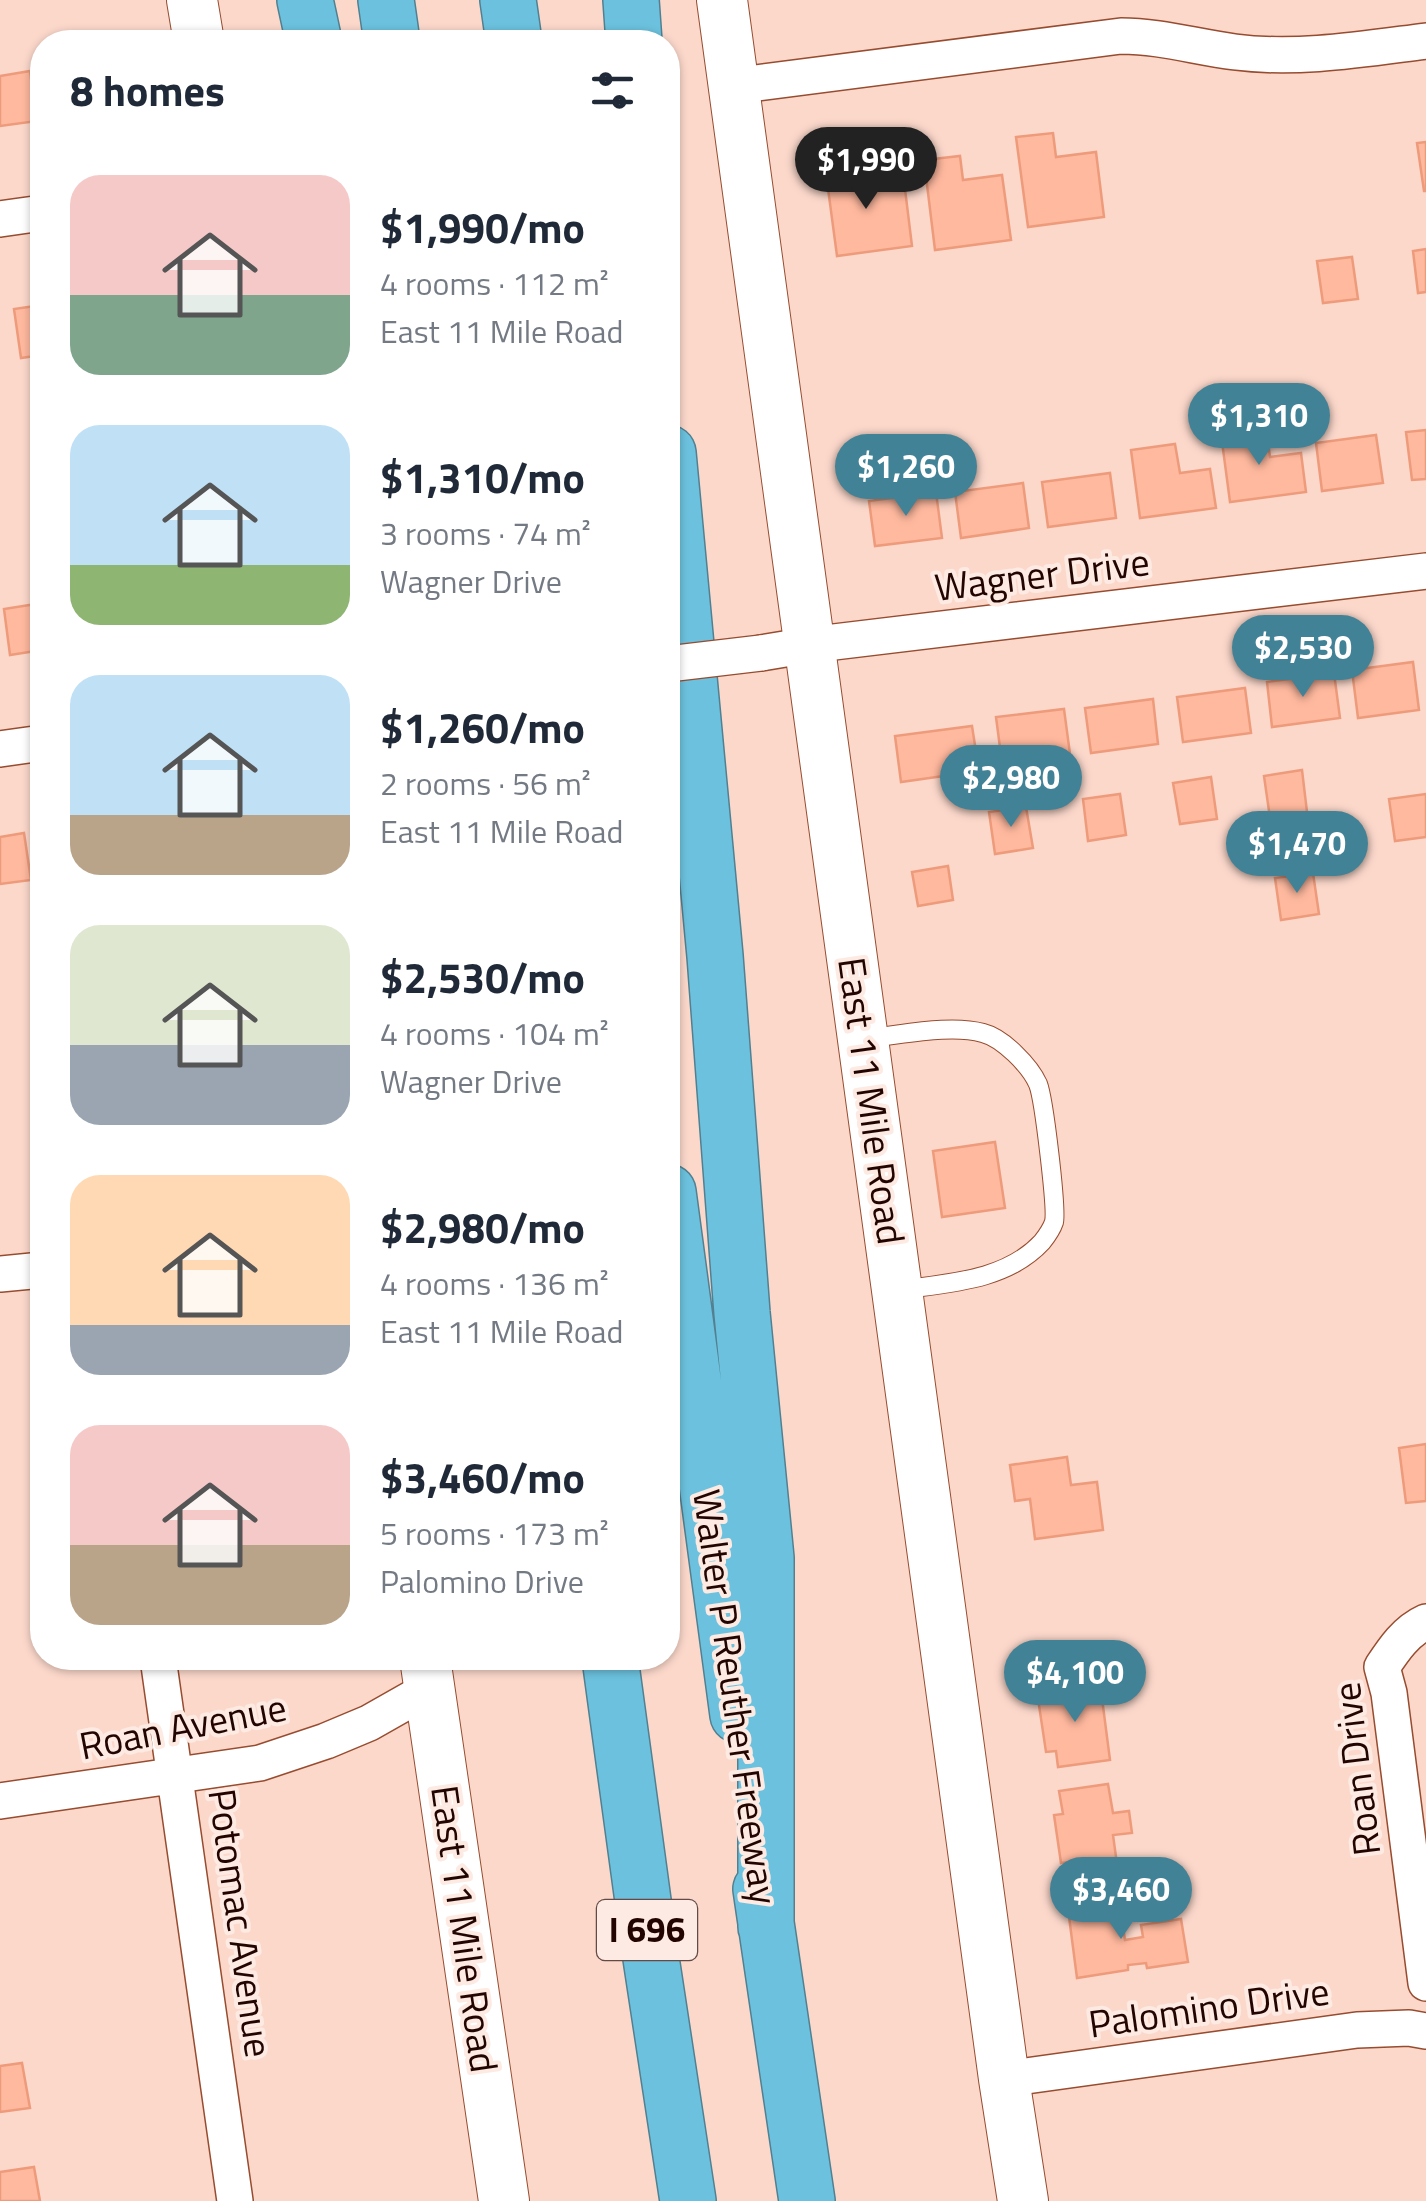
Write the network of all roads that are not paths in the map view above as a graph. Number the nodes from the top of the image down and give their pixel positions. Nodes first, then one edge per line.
1 (192, 0) edge
2 (305, 0) edge
3 (386, 0) edge
4 (508, 0) edge
5 (631, 0) edge
6 (722, 0) edge
7 (196, 30) edge
8 (311, 30) edge
9 (390, 30) edge
10 (512, 30) edge
11 (633, 30) edge
12 (1426, 41) edge
13 (734, 86) junction
14 (30, 215) edge
15 (0, 219) edge
16 (1426, 571) edge
17 (680, 579) edge
18 (810, 645) junction
19 (680, 663) edge
20 (30, 745) edge
21 (0, 749) edge
22 (863, 1038) junction
23 (30, 1271) edge
24 (0, 1274) edge
25 (680, 1282) edge
26 (897, 1291) junction
27 (1426, 1622) edge
28 (160, 1670) edge
29 (612, 1670) edge
30 (427, 1673) edge
31 (176, 1776) junction
32 (0, 1801) edge
33 (766, 1927) junction
34 (1426, 1983) edge
35 (1426, 2030) edge
36 (1004, 2080) junction
37 (235, 2201) edge
38 (504, 2201) edge
39 (688, 2201) edge
40 (807, 2201) edge
41 (1023, 2201) edge

1 - 7 main road
2 - 8 highway
3 - 9 highway
4 - 10 highway
5 - 11 highway
6 - 13 main road, East 11 Mile Road
12 - 13 street
13 - 18 main road, East 11 Mile Road
14 - 15 street
16 - 18 street, Wagner Drive
17 - 33 highway
18 - 19 street, Wagner Drive, bridge
18 - 22 main road, East 11 Mile Road
20 - 21 street
22 - 26 main road, East 11 Mile Road
22 - 26 lane
23 - 24 street
25 - 33 highway, Walter P Reuther Freeway
26 - 36 main road, East 11 Mile Road
27 - 34 street, Roan Drive
28 - 31 street, Potomac Avenue
29 - 39 highway, I 696
30 - 31 street, Roan Avenue
30 - 38 main road, East 11 Mile Road
31 - 32 street, Roan Avenue
31 - 37 street, Potomac Avenue
33 - 40 highway, Walter P Reuther Freeway
35 - 36 street, Palomino Drive
36 - 41 main road, East 11 Mile Road

